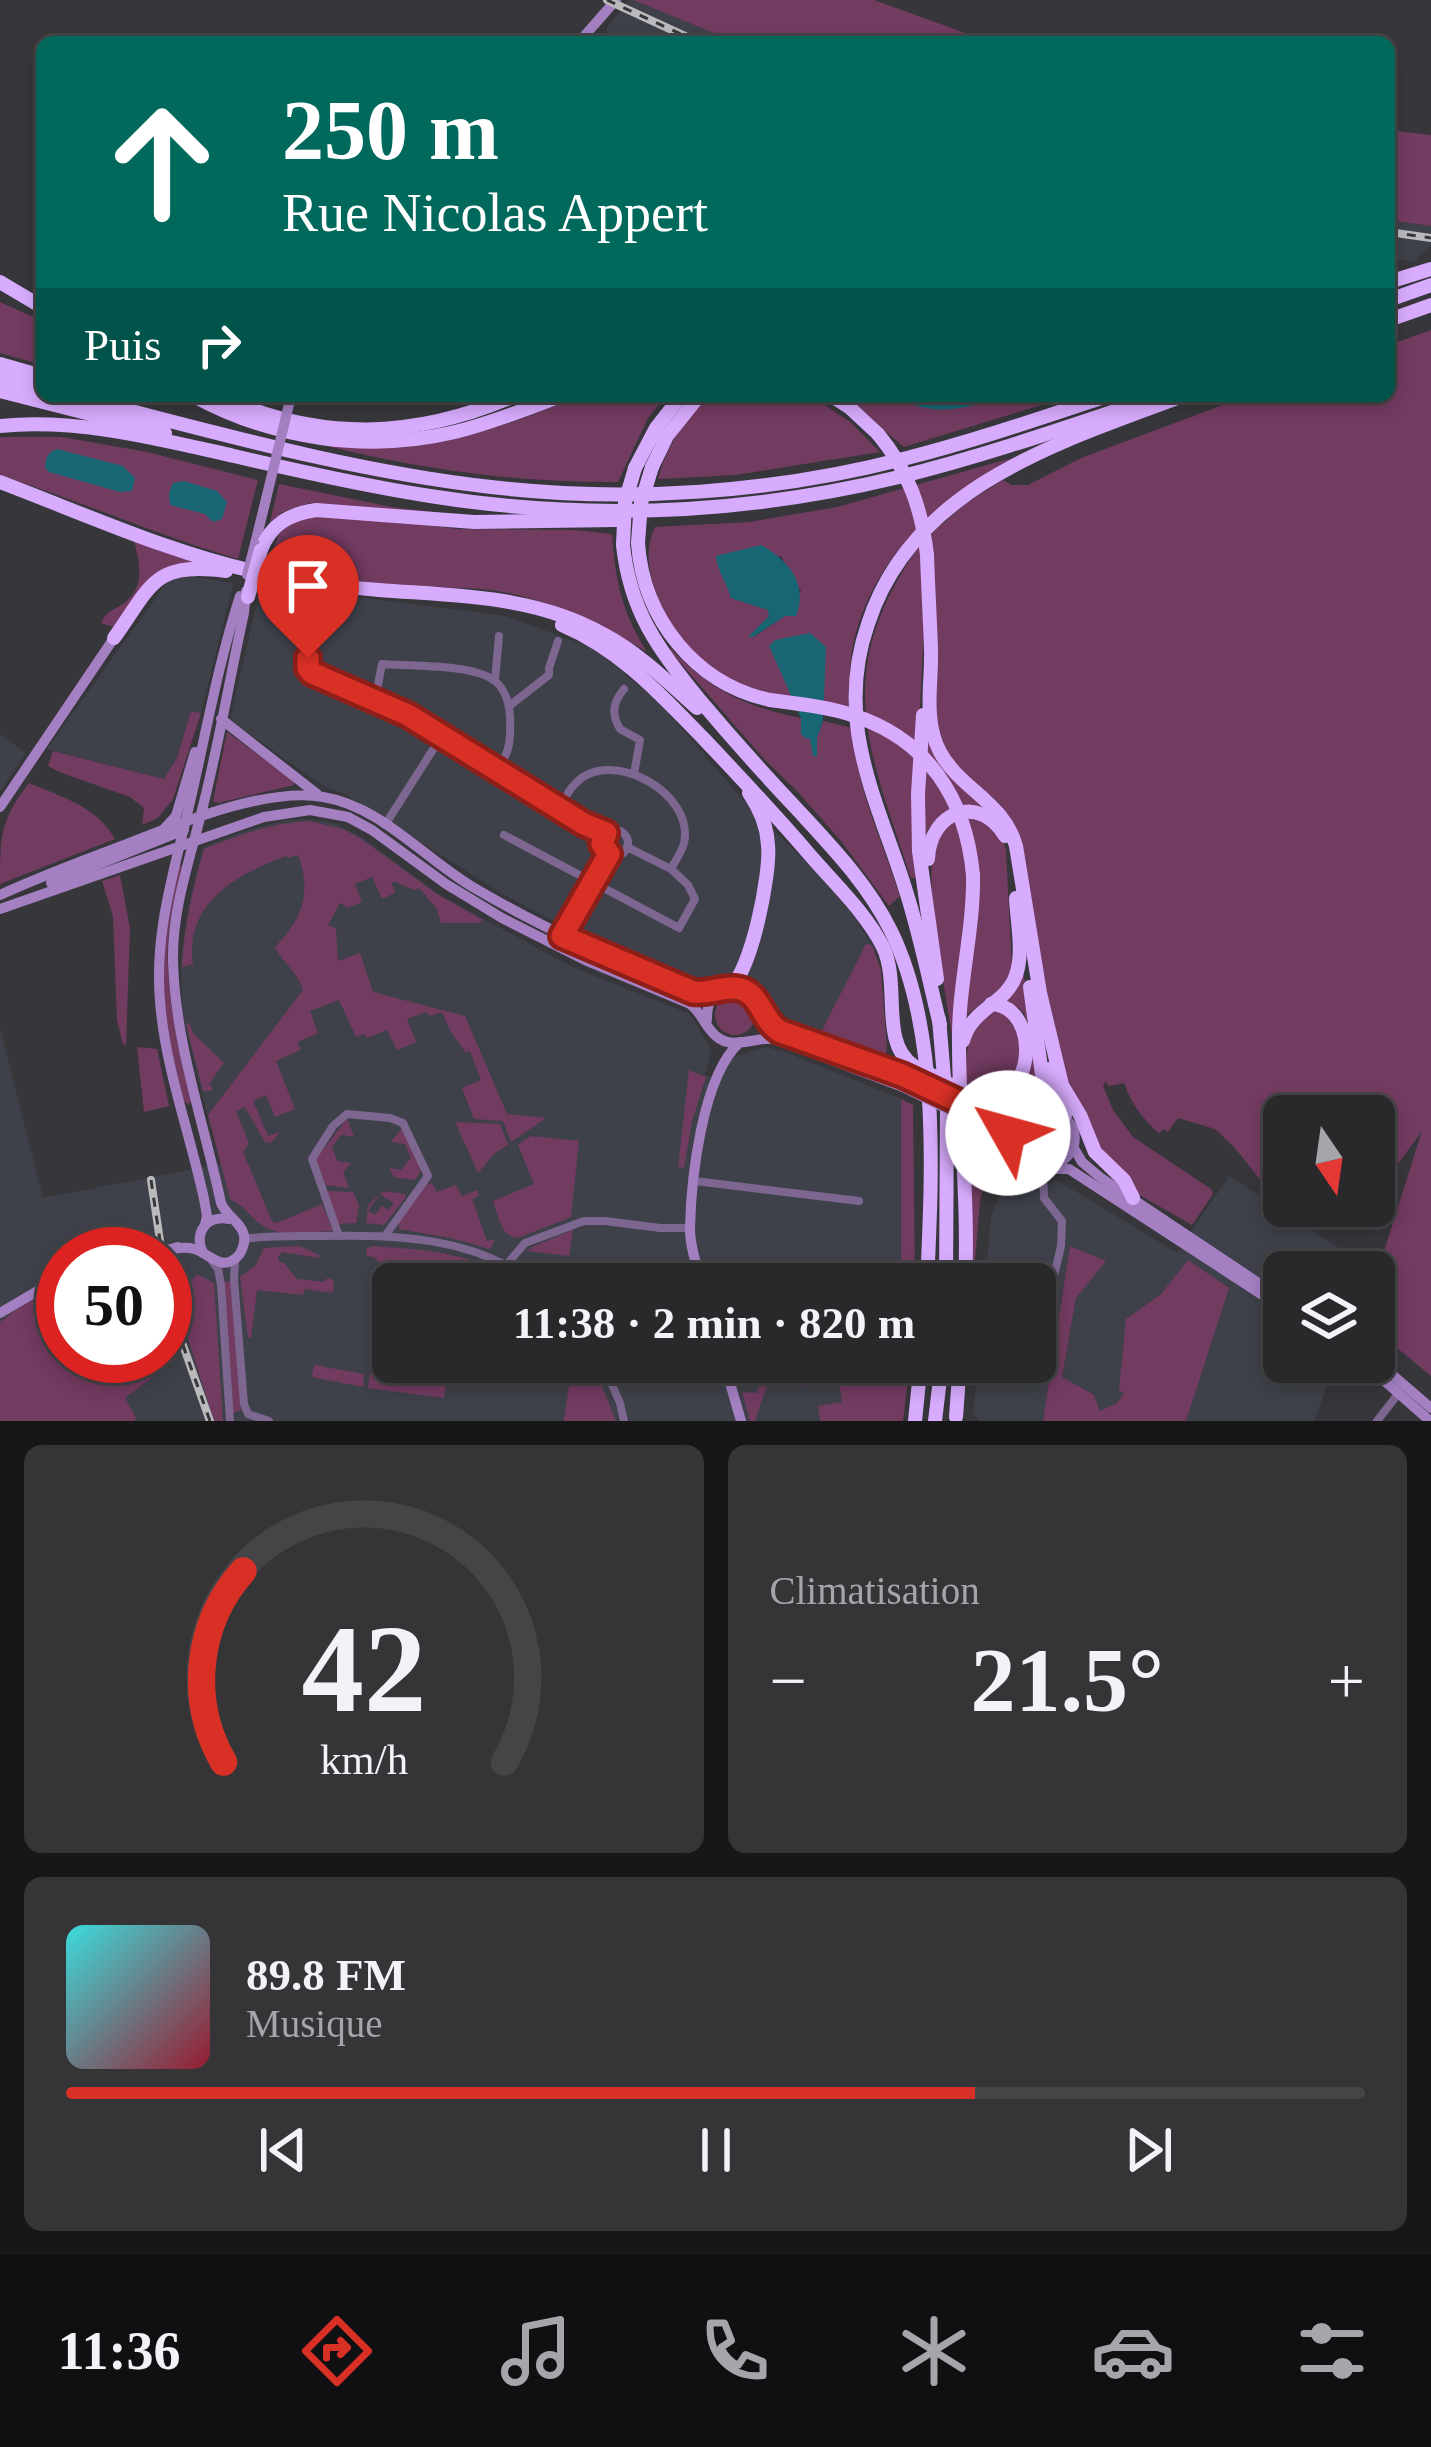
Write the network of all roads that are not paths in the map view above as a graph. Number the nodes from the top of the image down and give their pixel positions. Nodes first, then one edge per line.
1 (616, 0) edge
2 (584, 36) edge
3 (1431, 268) edge
4 (1395, 280) edge
5 (0, 282) edge
6 (1431, 285) edge
7 (0, 292) edge
8 (1395, 298) edge
9 (36, 305) edge
10 (1431, 305) edge
11 (36, 307) edge
12 (1395, 318) edge
13 (0, 364) edge
14 (36, 374) edge
15 (0, 378) edge
16 (36, 387) edge
17 (0, 391) edge
18 (36, 400) edge
19 (43, 402) edge
20 (97, 402) edge
21 (130, 402) edge
22 (206, 402) edge
23 (235, 402) edge
24 (290, 402) edge
25 (497, 402) edge
26 (545, 402) edge
27 (676, 402) edge
28 (694, 402) edge
29 (841, 402) edge
30 (1088, 402) edge
31 (1142, 402) edge
32 (1168, 402) edge
33 (0, 426) edge
34 (317, 457) junction
35 (344, 480) junction
36 (0, 483) edge
37 (841, 489) junction
38 (631, 544) junction
39 (258, 547) junction
40 (356, 588) junction
41 (454, 595) junction
42 (244, 601) junction
43 (313, 612) dead end
44 (929, 620) junction
45 (499, 636) dead end
46 (114, 638) joint
47 (558, 640) dead end
48 (495, 680) junction
49 (624, 689) dead end
50 (375, 700) junction
51 (509, 706) junction
52 (221, 719) junction
53 (204, 732) junction
54 (441, 737) junction
55 (732, 739) junction
56 (707, 742) junction
57 (498, 770) junction
58 (634, 774) junction
59 (325, 797) junction
60 (0, 807) edge
61 (560, 809) junction
62 (370, 814) junction
63 (385, 825) junction
64 (192, 828) junction
65 (606, 833) junction
66 (504, 835) dead end
67 (149, 843) junction
68 (178, 845) junction
69 (627, 847) junction
70 (609, 854) junction
71 (116, 858) junction
72 (671, 869) junction
73 (593, 882) junction
74 (1016, 893) junction
75 (0, 895) edge
76 (0, 909) edge
77 (929, 918) junction
78 (562, 936) junction
79 (726, 989) junction
80 (1040, 993) junction
81 (991, 1004) junction
82 (760, 1008) junction
83 (940, 1024) junction
84 (709, 1026) junction
85 (743, 1041) junction
86 (717, 1072) junction
87 (906, 1076) junction
88 (961, 1077) junction
89 (969, 1107) junction
90 (1023, 1110) junction
91 (1065, 1115) junction
92 (1072, 1145) junction
93 (1009, 1146) junction
94 (1045, 1169) junction
95 (694, 1181) junction
96 (1133, 1198) junction
97 (859, 1201) dead end
98 (229, 1219) junction
99 (690, 1228) junction
100 (202, 1229) junction
101 (339, 1236) junction
102 (385, 1236) junction
103 (244, 1238) junction
104 (192, 1240) edge
105 (192, 1248) edge
106 (207, 1256) junction
107 (237, 1257) junction
108 (508, 1263) joint
109 (698, 1263) edge
110 (928, 1263) edge
111 (946, 1263) edge
112 (964, 1263) edge
113 (1056, 1267) edge
114 (1263, 1290) edge
115 (36, 1292) edge
116 (1263, 1292) edge
117 (0, 1313) edge
118 (1395, 1382) edge
119 (611, 1383) edge
120 (730, 1383) edge
121 (919, 1383) edge
122 (940, 1383) edge
123 (958, 1383) edge
124 (1393, 1383) edge
125 (1402, 1389) junction
126 (1431, 1408) edge
127 (248, 1414) junction
128 (956, 1417) dead end
129 (268, 1420) edge
130 (232, 1421) edge
131 (281, 1421) edge
132 (624, 1421) edge
133 (741, 1421) edge
134 (915, 1421) edge
135 (935, 1421) edge
136 (1378, 1421) edge
137 (1430, 1421) edge

1 - 2 main road
3 - 4 highway
5 - 9 highway
6 - 8 highway
7 - 11 highway
10 - 12 highway
13 - 14 highway
15 - 16 highway
17 - 18 highway
19 - 35 highway
20 - 34 highway
21 - 34 highway
22 - 26 highway
23 - 25 highway
24 - 39 main road, bridge
27 - 38 highway, bridge
28 - 38 highway, bridge
29 - 44 highway, bridge
30 - 34 highway
31 - 37 highway
32 - 83 highway
33 - 35 highway
35 - 37 highway
36 - 40 highway
37 - 39 highway
38 - 55 highway
38 - 88 highway, bridge
39 - 42 highway, bridge
39 - 42 main road, bridge
40 - 41 highway
40 - 46 highway
41 - 55 highway
41 - 56 highway
42 - 52 main road
42 - 53 main road
43 - 50 street
44 - 77 highway
44 - 80 highway
45 - 48 street
46 - 60 main road
47 - 51 street
48 - 50 street
48 - 51 street
49 - 58 street
50 - 54 street
51 - 57 street
52 - 59 main road
52 - 64 main road
53 - 64 main road
53 - 67 main road
54 - 57 street
54 - 63 street
55 - 110 highway
56 - 79 highway
56 - 87 highway
57 - 61 street
58 - 61 street
58 - 72 street
59 - 62 main road
59 - 64 main road
61 - 65 street
62 - 63 main road
62 - 64 main road
63 - 78 main road
64 - 67 main road
64 - 68 main road
64 - 84 main road
64 - 98 main road
65 - 69 street
65 - 70 street
66 - 73 street
67 - 68 main road
67 - 71 main road
67 - 71 main road
68 - 100 main road
69 - 70 street
69 - 72 street
70 - 73 street
71 - 75 main road
71 - 76 main road
72 - 73 street
73 - 78 street
74 - 77 highway
74 - 81 highway
74 - 90 highway
77 - 83 highway
78 - 79 main road
79 - 82 main road
79 - 84 main road
80 - 91 highway
80 - 96 highway
81 - 88 highway
81 - 89 highway
82 - 85 main road
82 - 87 main road
83 - 111 highway
84 - 85 main road
84 - 86 main road
85 - 86 main road
85 - 87 main road
86 - 95 main road
87 - 89 highway, bridge
87 - 89 main road, bridge
88 - 112 highway
89 - 90 main road
89 - 93 main road
90 - 91 main road
90 - 93 main road
91 - 92 main road
92 - 94 main road
92 - 96 main road
93 - 94 main road
94 - 113 street
94 - 116 main road
95 - 97 street
95 - 99 main road
96 - 114 main road
98 - 100 main road
98 - 103 main road
99 - 108 street
99 - 109 main road
100 - 104 main road
100 - 106 main road
101 - 102 street
101 - 102 street
101 - 103 street
102 - 108 street
103 - 107 main road
105 - 106 main road
106 - 107 main road
106 - 130 street
107 - 127 street
115 - 117 main road
118 - 125 main road
119 - 132 street
120 - 133 main road
121 - 134 highway
122 - 135 highway
123 - 128 highway
124 - 125 main road
125 - 126 main road
125 - 136 street
125 - 137 main road
127 - 129 street
127 - 130 street
129 - 131 street

